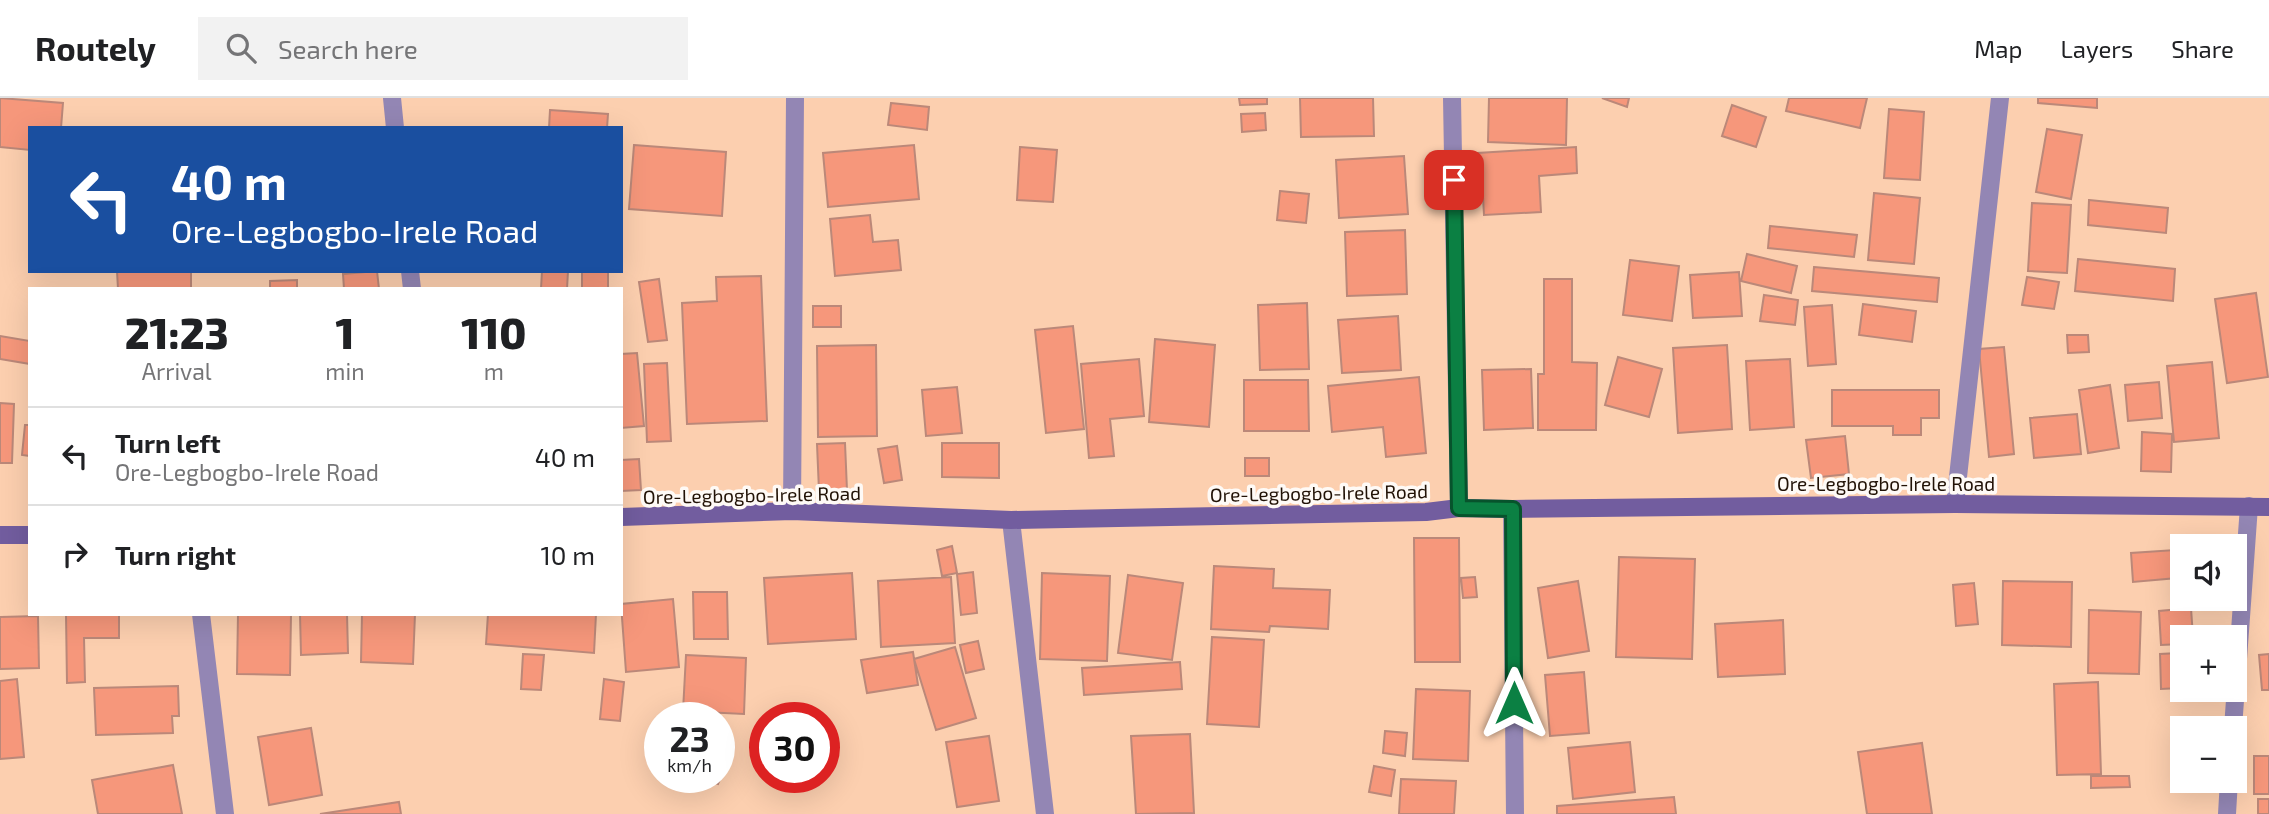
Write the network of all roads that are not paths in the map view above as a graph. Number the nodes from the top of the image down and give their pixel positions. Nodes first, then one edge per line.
1 (392, 98) edge
2 (794, 98) edge
3 (1452, 98) edge
4 (2000, 98) edge
5 (395, 126) edge
6 (1955, 504) junction
7 (2249, 506) junction
8 (2269, 506) edge
9 (1459, 508) junction
10 (1513, 509) junction
11 (792, 511) junction
12 (623, 517) edge
13 (1011, 520) junction
14 (0, 535) edge
15 (28, 535) edge
16 (201, 616) edge
17 (2234, 716) edge
18 (2228, 793) edge
19 (225, 814) edge
20 (1045, 814) edge
21 (1515, 814) edge
22 (2227, 814) edge

1 - 5 street
2 - 11 street
3 - 9 street
4 - 6 street
6 - 7 main road, Ore-Legbogbo-Irele Road
6 - 10 main road, Ore-Legbogbo-Irele Road
7 - 8 main road, Ore-Legbogbo-Irele Road
7 - 17 street
9 - 10 main road, Ore-Legbogbo-Irele Road
9 - 13 main road, Ore-Legbogbo-Irele Road
10 - 21 street
11 - 12 main road, Ore-Legbogbo-Irele Road
11 - 13 main road, Ore-Legbogbo-Irele Road
13 - 20 street
14 - 15 main road
16 - 19 street
18 - 22 street

